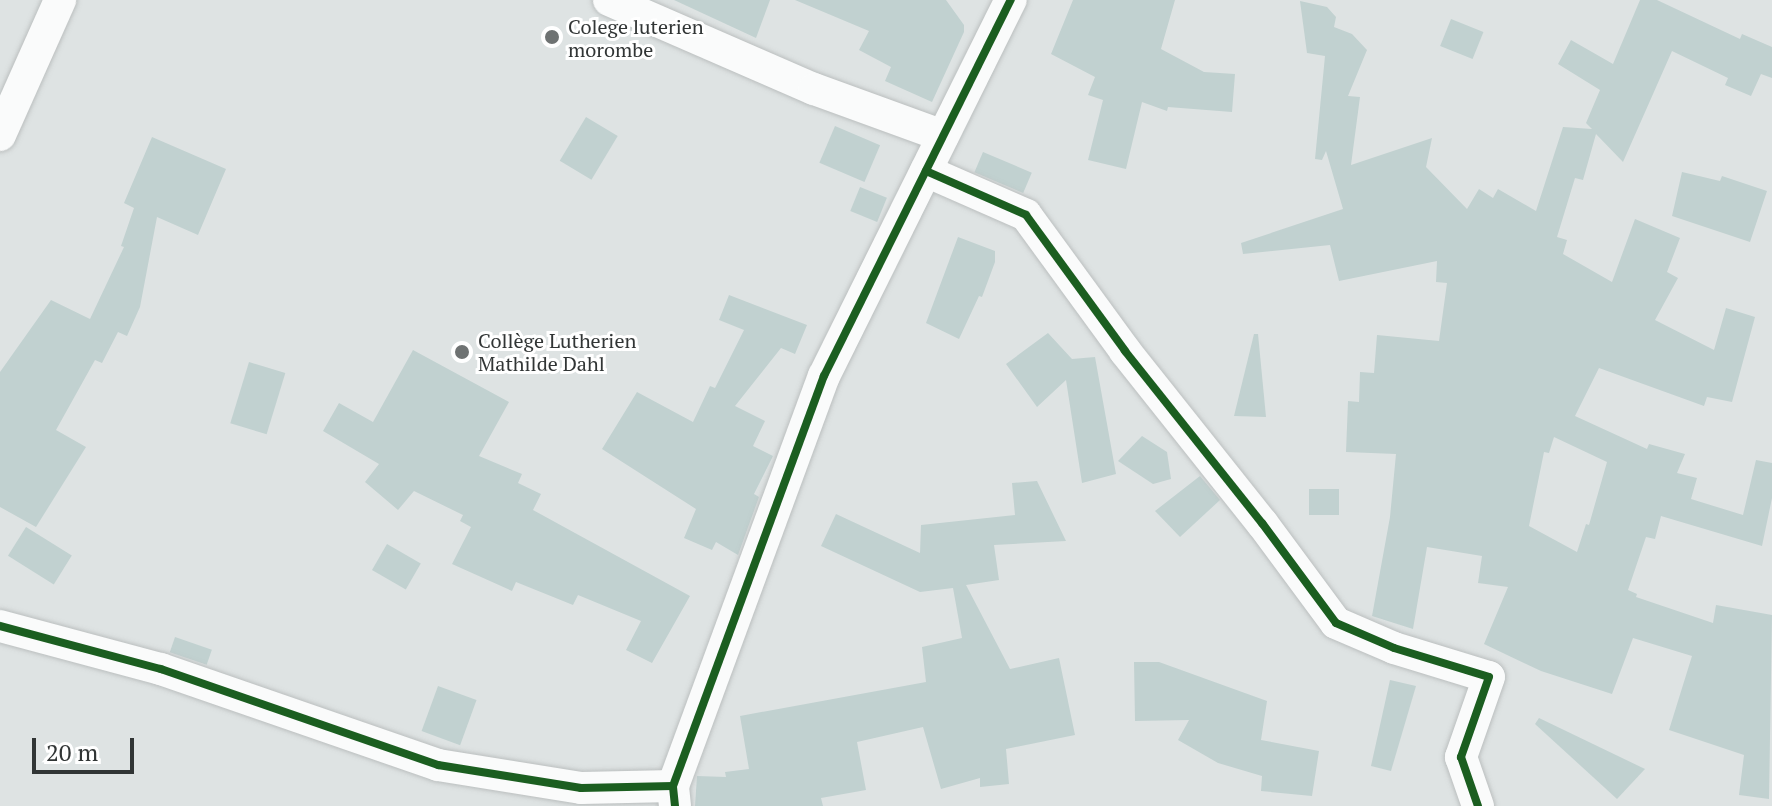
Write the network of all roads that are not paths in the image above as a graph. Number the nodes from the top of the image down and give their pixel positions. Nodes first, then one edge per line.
1 (60, 0) edge
2 (609, 0) edge
3 (1011, 0) edge
4 (0, 135) edge
5 (943, 136) junction
6 (926, 171) junction
7 (0, 626) edge
8 (674, 796) edge
9 (1478, 806) edge

1 - 4 street
2 - 5 street
3 - 5 street
5 - 6 street
6 - 8 street
6 - 9 street
7 - 8 street

